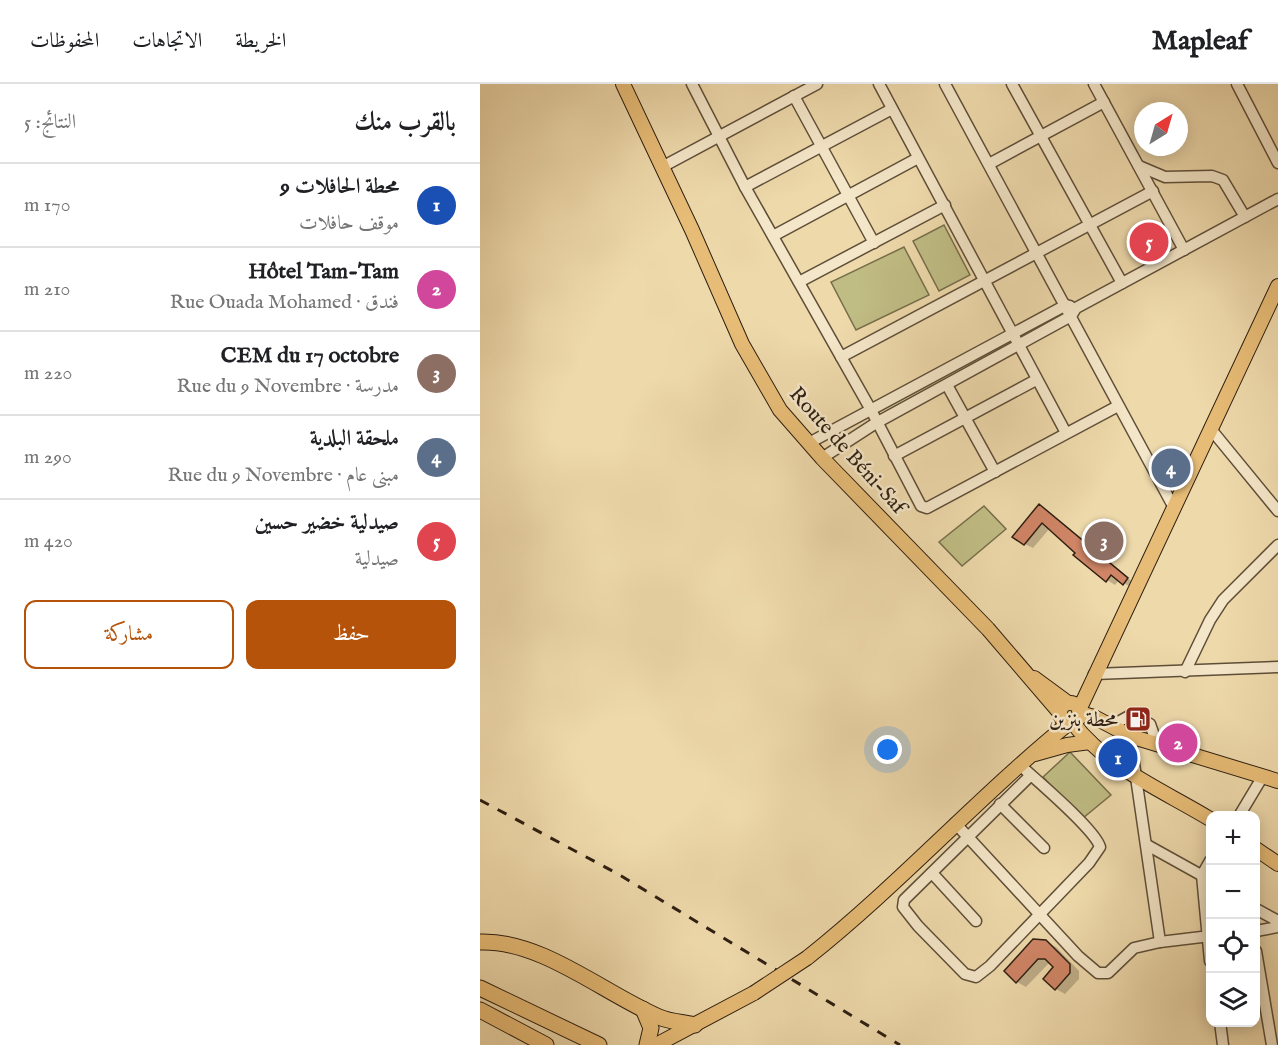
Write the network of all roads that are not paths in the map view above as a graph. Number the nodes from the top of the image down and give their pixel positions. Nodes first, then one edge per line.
1 (623, 84) edge
2 (634, 84) edge
3 (692, 84) edge
4 (817, 84) edge
5 (879, 84) edge
6 (1012, 84) edge
7 (1094, 84) edge
8 (1237, 84) edge
9 (949, 85) edge
10 (805, 87) edge
11 (794, 96) junction
12 (1104, 102) junction
13 (892, 109) junction
14 (1040, 136) junction
15 (720, 137) junction
16 (822, 147) junction
17 (918, 158) junction
18 (660, 161) junction
19 (1278, 163) edge
20 (989, 164) junction
21 (1138, 166) junction
22 (745, 187) junction
23 (1153, 191) junction
24 (848, 194) junction
25 (1278, 199) edge
26 (945, 205) junction
27 (1245, 217) junction
28 (1089, 225) junction
29 (773, 236) junction
30 (874, 243) junction
31 (1184, 250) junction
32 (1035, 253) junction
33 (985, 281) junction
34 (799, 282) junction
35 (1122, 283) junction
36 (1278, 286) edge
37 (1071, 310) junction
38 (1013, 333) junction
39 (1020, 346) junction
40 (841, 357) junction
41 (1036, 380) junction
42 (947, 385) junction
43 (1118, 406) junction
44 (871, 410) junction
45 (965, 417) junction
46 (876, 423) junction
47 (1210, 428) junction
48 (1066, 433) junction
49 (809, 443) junction
50 (894, 456) junction
51 (822, 458) junction
52 (995, 472) junction
53 (1173, 506) junction
54 (1278, 511) edge
55 (1278, 546) edge
56 (1278, 667) edge
57 (1185, 672) junction
58 (1091, 679) junction
59 (1070, 713) junction
60 (1111, 726) junction
61 (1130, 736) junction
62 (1090, 742) junction
63 (1157, 744) junction
64 (1025, 760) junction
65 (1031, 775) junction
66 (1136, 775) junction
67 (1263, 776) junction
68 (1278, 781) edge
69 (1000, 804) junction
70 (1242, 811) edge
71 (1206, 817) edge
72 (955, 823) junction
73 (967, 837) junction
74 (1146, 845) junction
75 (1044, 848) dead end
76 (1260, 852) edge
77 (1278, 864) edge
78 (932, 873) junction
79 (1206, 878) edge
80 (1260, 911) edge
81 (1040, 914) junction
82 (976, 921) dead end
83 (1278, 921) edge
84 (1278, 927) edge
85 (1260, 930) edge
86 (1206, 936) edge
87 (480, 942) edge
88 (1160, 942) junction
89 (1260, 973) edge
90 (480, 988) edge
91 (643, 1009) junction
92 (480, 1010) edge
93 (695, 1025) junction
94 (1221, 1027) edge
95 (546, 1045) edge
96 (599, 1045) edge
97 (647, 1045) edge
98 (656, 1045) edge
99 (1223, 1045) edge
100 (1272, 1045) edge

1 - 18 main road, Route de Béni-Saf
2 - 18 main road, Route de Béni-Saf
3 - 15 street
4 - 10 street
5 - 13 street
6 - 14 street
7 - 12 street
8 - 19 street
9 - 20 street
10 - 11 street
11 - 15 street
11 - 16 street
12 - 14 street
12 - 21 street
13 - 16 street
13 - 17 street
14 - 20 street
14 - 28 street
15 - 18 street
15 - 22 street
16 - 22 street
16 - 24 street
17 - 24 street
17 - 26 street
18 - 49 main road, Route de Béni-Saf
20 - 32 street
21 - 23 street
21 - 27 street
22 - 29 street
23 - 28 street
23 - 31 street
24 - 29 street
24 - 30 street
25 - 27 street
26 - 30 street
26 - 33 street
27 - 31 street
28 - 32 street
28 - 35 street
29 - 34 street
30 - 34 street
31 - 35 street
32 - 33 street
32 - 37 street
33 - 38 street
33 - 40 street
34 - 40 street
35 - 37 street
36 - 47 main road
37 - 38 street
37 - 39 street
37 - 43 street
38 - 39 street
38 - 44 street
39 - 41 street
39 - 42 street
40 - 44 street
41 - 45 street
41 - 48 street
42 - 45 street
42 - 46 street
43 - 48 street
43 - 53 street
44 - 46 street
44 - 49 street
45 - 50 street
45 - 52 street
46 - 50 street
46 - 51 street
47 - 53 main road
47 - 54 street
48 - 52 street
49 - 51 main road, Route de Béni-Saf
50 - 52 street
51 - 59 main road, Route de Béni-Saf
53 - 58 main road
55 - 57 street
56 - 57 street
57 - 58 street
58 - 59 main road
59 - 60 main road
59 - 62 main road
59 - 64 main road
60 - 61 main road
60 - 63 street
61 - 63 main road
61 - 66 street
62 - 64 main road
62 - 66 main road
63 - 67 main road
64 - 65 street
64 - 72 main road
65 - 69 street
65 - 81 street
66 - 71 main road
66 - 74 street
67 - 68 main road
67 - 70 street
69 - 73 street
69 - 75 street
72 - 73 street
72 - 93 main road, bridge
73 - 78 street
73 - 81 street
74 - 79 street
74 - 88 street
76 - 77 main road
78 - 81 street
78 - 82 street
80 - 83 street
81 - 88 street
84 - 85 street
86 - 88 street
87 - 91 highway
89 - 100 street
90 - 96 highway
91 - 93 highway
91 - 97 highway
92 - 95 highway
93 - 98 main road
94 - 99 street

